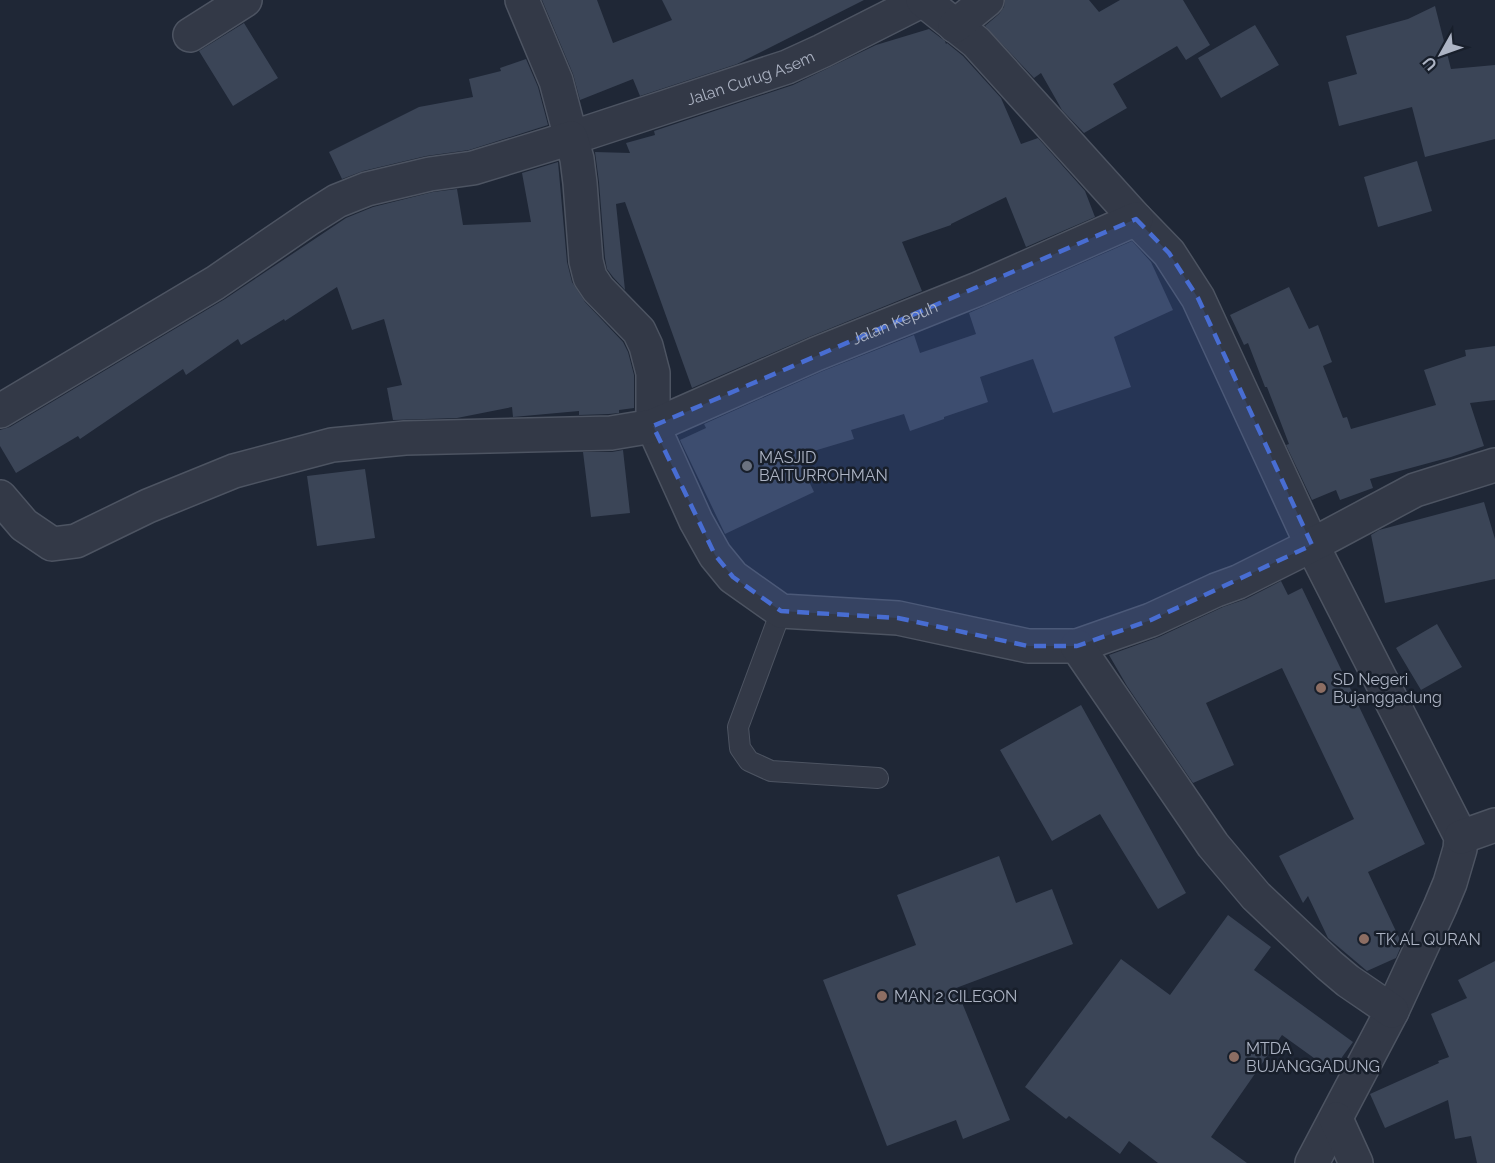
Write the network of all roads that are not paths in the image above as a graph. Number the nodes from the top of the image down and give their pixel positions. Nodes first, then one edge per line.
1 (245, 0) edge
2 (522, 0) edge
3 (923, 0) edge
4 (987, 0) edge
5 (955, 26) junction
6 (190, 35) dead end
7 (571, 138) junction
8 (1136, 219) junction
9 (0, 411) edge
10 (653, 426) junction
11 (1495, 465) edge
12 (0, 497) edge
13 (1312, 545) junction
14 (781, 611) junction
15 (1077, 646) junction
16 (878, 778) dead end
17 (1495, 825) edge
18 (1461, 837) junction
19 (1392, 1011) junction
20 (1336, 1119) junction
21 (1312, 1163) edge
22 (1356, 1163) edge

1 - 6 street
2 - 7 street
3 - 5 street
3 - 7 street, Jalan Curug Asem
4 - 5 street
5 - 8 street
7 - 9 street, Jalan Curug Asem
7 - 10 street
8 - 10 street, Jalan Kepuh
8 - 13 street
10 - 12 street, Jalan Kepuh
10 - 14 street
11 - 13 street
13 - 15 street
13 - 18 street
14 - 15 street
14 - 16 lane
15 - 19 street
17 - 18 street
18 - 19 street
19 - 20 street
20 - 21 street
20 - 22 street

